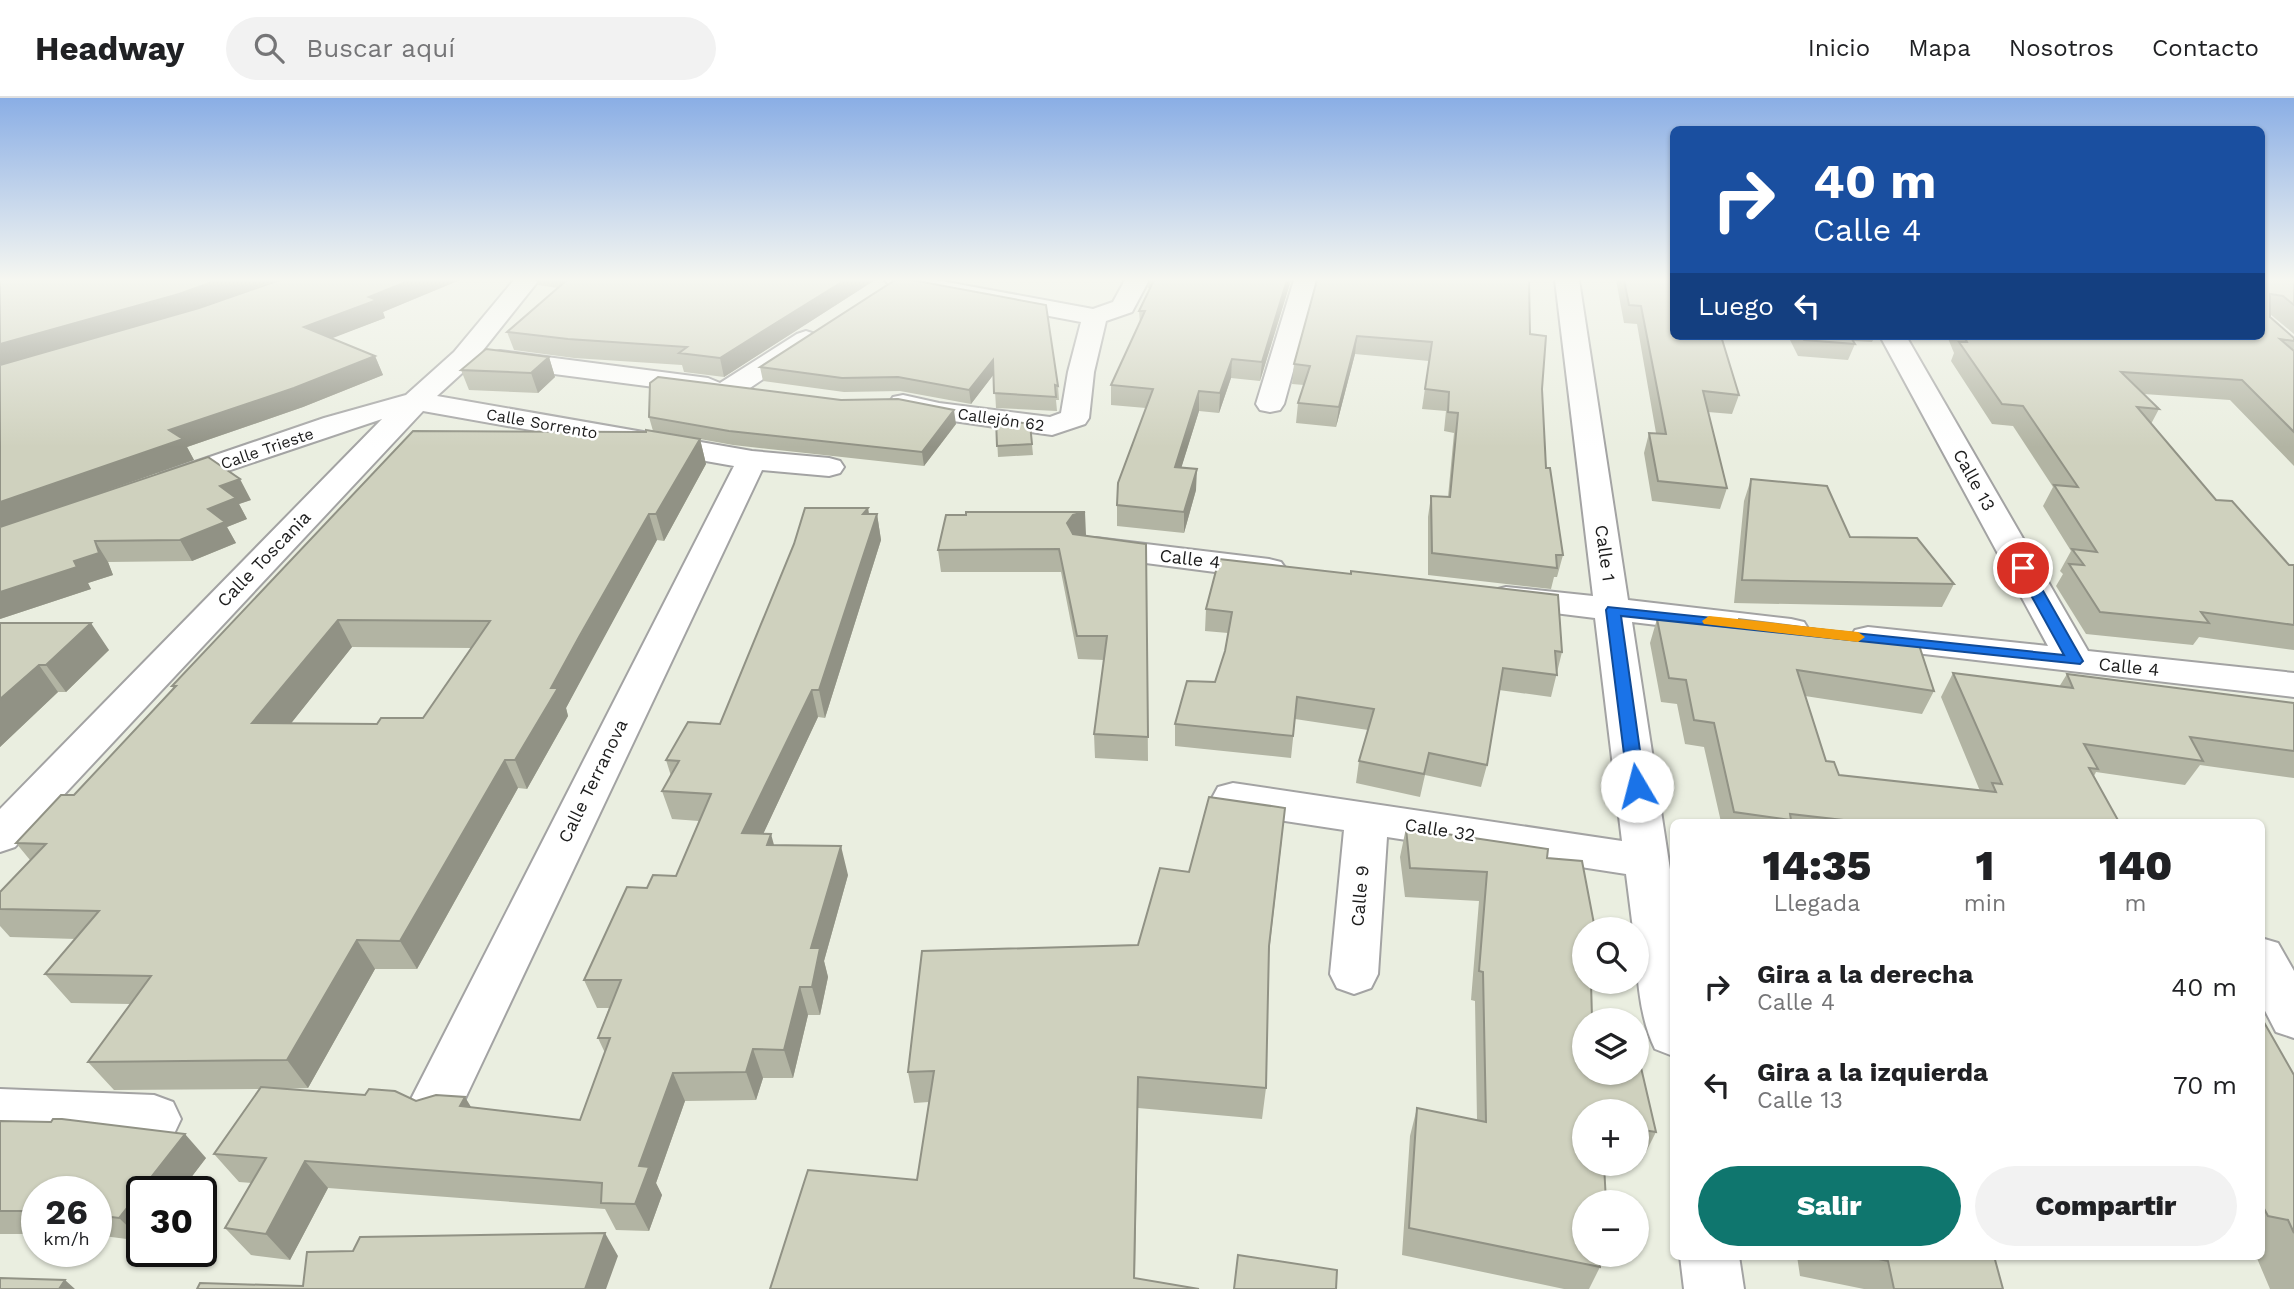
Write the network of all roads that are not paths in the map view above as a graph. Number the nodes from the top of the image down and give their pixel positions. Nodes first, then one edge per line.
1 (481, 336) edge
2 (811, 336) edge
3 (1090, 336) edge
4 (1290, 336) edge
5 (1575, 336) edge
6 (1895, 340) edge
7 (463, 358) junction
8 (728, 390) junction
9 (767, 394) edge
10 (415, 401) junction
11 (878, 402) edge
12 (1270, 404) dead end
13 (752, 460) junction
14 (829, 467) dead end
15 (141, 491) edge
16 (1087, 547) edge
17 (1295, 572) edge
18 (1475, 594) edge
19 (1613, 610) junction
20 (2075, 661) junction
21 (2294, 685) edge
22 (1233, 798) edge
23 (1367, 819) junction
24 (0, 836) edge
25 (1647, 861) junction
26 (1663, 912) edge
27 (2265, 964) edge
28 (1354, 974) dead end
29 (1670, 997) edge
30 (2265, 1014) edge
31 (2294, 1018) edge
32 (436, 1103) edge
33 (0, 1113) edge
34 (154, 1119) dead end
35 (1710, 1260) edge
36 (1714, 1289) edge

1 - 7 street, Calle Toscania
2 - 8 street
3 - 11 street, Callejón 62
4 - 12 street
5 - 19 street, Calle 1
6 - 20 street, Calle 13
7 - 8 street
7 - 10 street, Calle Toscania
8 - 9 street
10 - 13 street, Calle Sorrento
10 - 15 street, Calle Trieste
10 - 24 street, Calle Toscania
13 - 14 street, Calle Sorrento
13 - 32 street, Calle Terranova
16 - 17 street, Calle 4
18 - 19 street, Calle 4
19 - 20 street, Calle 4
19 - 25 street, Calle 1
20 - 21 street, Calle 4
22 - 23 street, Calle 32
23 - 25 street, Calle 32
23 - 28 street, Calle 9
25 - 26 street, Calle 1
26 - 29 street, Calle 1
27 - 31 street
30 - 31 street
33 - 34 street
35 - 36 street

